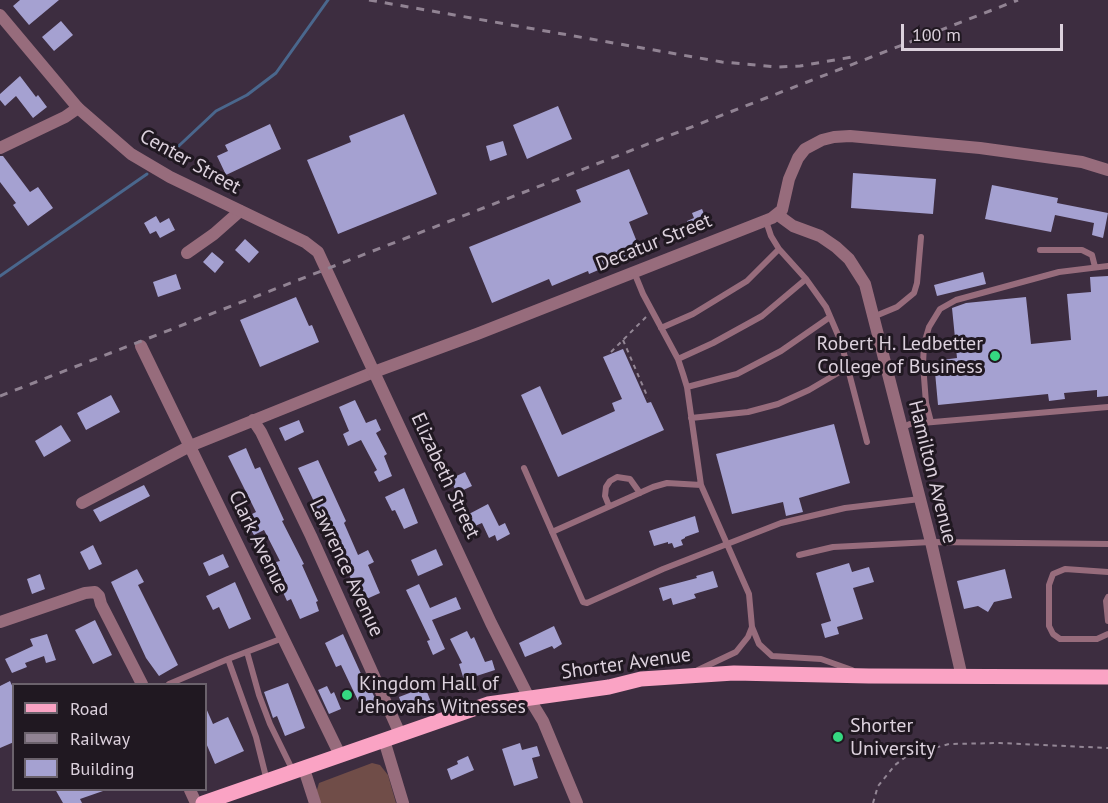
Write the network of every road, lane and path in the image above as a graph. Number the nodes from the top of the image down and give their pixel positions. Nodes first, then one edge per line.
1 (0, 15) edge
2 (78, 108) junction
3 (0, 148) edge
4 (1108, 170) edge
5 (240, 211) junction
6 (778, 215) junction
7 (766, 221) junction
8 (921, 237) dead end
9 (779, 249) junction
10 (1040, 250) dead end
11 (187, 253) dead end
12 (1108, 266) edge
13 (1095, 267) junction
14 (326, 269) joint
15 (634, 272) junction
16 (806, 279) junction
17 (652, 310) junction
18 (830, 316) junction
19 (873, 316) junction
20 (661, 328) junction
21 (623, 340) junction
22 (141, 346) dead end
23 (611, 352) dead end
24 (678, 358) junction
25 (848, 367) junction
26 (374, 372) junction
27 (687, 387) junction
28 (648, 398) dead end
29 (1108, 407) edge
30 (691, 418) junction
31 (253, 420) junction
32 (931, 422) junction
33 (901, 428) junction
34 (867, 442) dead end
35 (190, 446) junction
36 (524, 468) dead end
37 (701, 485) junction
38 (640, 493) junction
39 (920, 499) junction
40 (82, 503) dead end
41 (609, 506) junction
42 (552, 532) junction
43 (931, 542) junction
44 (726, 543) junction
45 (1108, 544) edge
46 (799, 555) dead end
47 (1108, 572) edge
48 (1108, 597) edge
49 (1108, 621) edge
50 (0, 622) edge
51 (752, 627) junction
52 (1108, 634) edge
53 (283, 638) junction
54 (247, 652) junction
55 (228, 659) junction
56 (687, 675) junction
57 (869, 676) junction
58 (962, 677) junction
59 (1108, 677) edge
60 (141, 683) edge
61 (171, 683) edge
62 (530, 698) junction
63 (400, 734) junction
64 (384, 740) junction
65 (1108, 748) edge
66 (340, 755) junction
67 (299, 770) junction
68 (268, 781) junction
69 (203, 803) edge
70 (315, 803) edge
71 (403, 803) edge
72 (577, 803) edge
73 (873, 803) edge

1 - 2 street, Center Street
2 - 3 street
2 - 5 street, Center Street
4 - 6 street
5 - 11 street
5 - 14 street, Center Street
6 - 7 street, Decatur Street
6 - 19 street, Hamilton Avenue
7 - 9 lane
7 - 15 street, Decatur Street
8 - 19 lane
9 - 16 lane
9 - 20 lane
10 - 13 lane
12 - 13 lane
13 - 32 lane
14 - 26 street, Elizabeth Street
15 - 17 lane
15 - 26 street, Decatur Street
16 - 18 lane
16 - 24 lane
17 - 20 lane
17 - 21 path
18 - 25 lane
18 - 27 lane
19 - 33 street, Hamilton Avenue
20 - 24 lane
21 - 23 path
21 - 28 path
22 - 35 street, Clark Avenue
24 - 27 lane
25 - 30 lane
25 - 34 lane
26 - 31 street, Decatur Street
26 - 62 street, Elizabeth Street
27 - 30 lane
29 - 32 lane
30 - 37 lane
31 - 35 street, Decatur Street
31 - 63 street, Lawrence Avenue
32 - 33 lane
33 - 39 street, Hamilton Avenue
35 - 40 street, Decatur Street
35 - 53 street, Clark Avenue
36 - 42 lane
37 - 38 lane
37 - 44 lane
38 - 41 lane
38 - 41 lane
39 - 43 street, Hamilton Avenue
39 - 44 lane
41 - 42 lane
42 - 44 lane
43 - 45 lane
43 - 46 lane
43 - 58 street, Hamilton Avenue
44 - 51 lane
47 - 52 lane
48 - 49 lane
50 - 60 street
51 - 56 lane
51 - 57 lane
53 - 54 lane
53 - 66 street, Clark Avenue
54 - 55 lane
54 - 67 lane
55 - 61 lane
55 - 68 lane
56 - 57 main road, Shorter Avenue
56 - 62 main road, Shorter Avenue
57 - 58 main road, Shorter Avenue
58 - 59 main road, Shorter Avenue
62 - 63 main road, Shorter Avenue
62 - 72 street, Elizabeth Street
63 - 64 main road, Shorter Avenue
64 - 66 main road, Shorter Avenue
64 - 71 street
65 - 73 path
66 - 67 main road, Shorter Avenue
67 - 68 main road, Shorter Avenue
67 - 70 street
68 - 69 main road, Shorter Avenue

